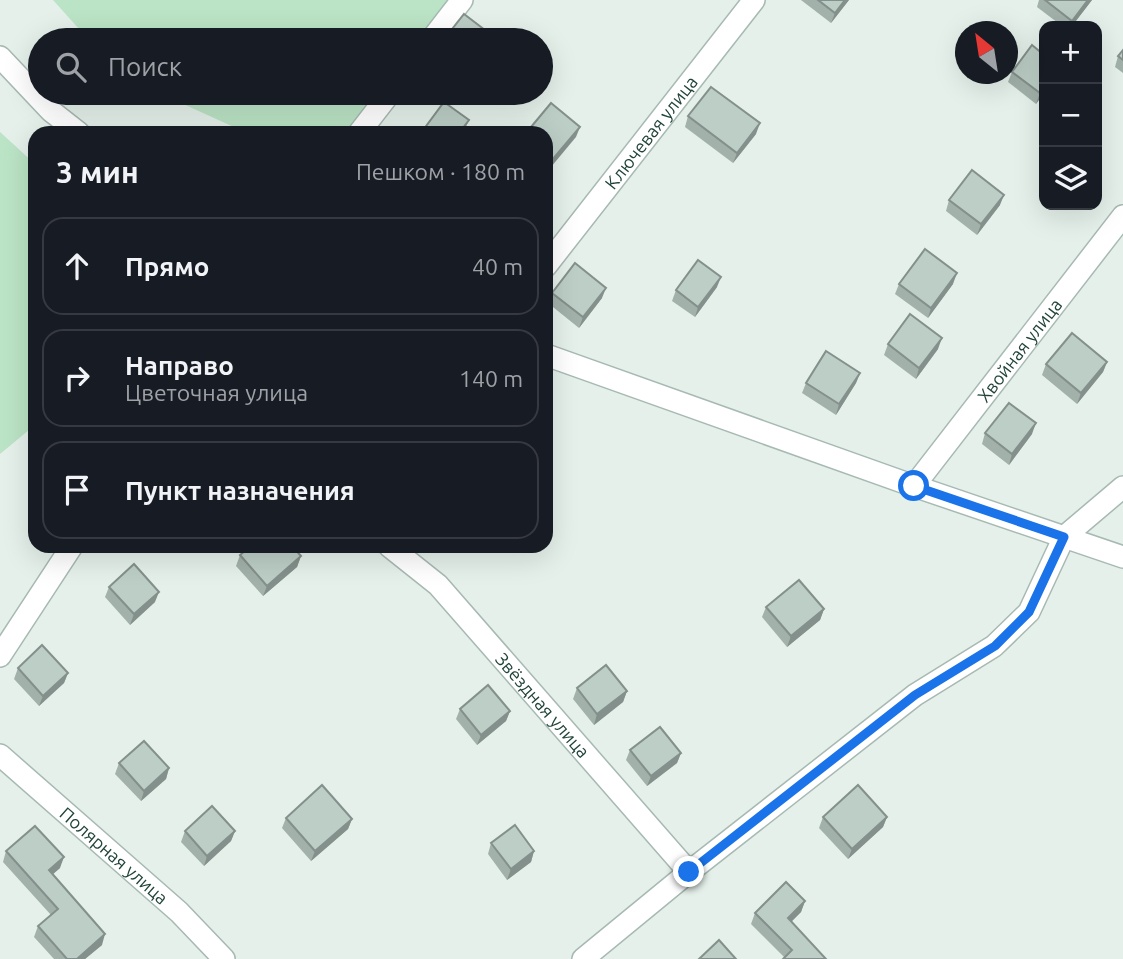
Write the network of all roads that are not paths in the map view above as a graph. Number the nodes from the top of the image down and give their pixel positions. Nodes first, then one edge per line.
1 (462, 0) edge
2 (754, 0) edge
3 (440, 28) edge
4 (0, 57) edge
5 (28, 87) edge
6 (45, 105) edge
7 (381, 105) edge
8 (70, 126) edge
9 (364, 126) edge
10 (1123, 216) edge
11 (553, 257) edge
12 (553, 357) edge
13 (914, 486) junction
14 (1123, 487) edge
15 (1064, 537) junction
16 (67, 553) edge
17 (398, 553) edge
18 (1123, 557) edge
19 (0, 656) edge
20 (0, 755) edge
21 (689, 872) junction
22 (224, 959) edge
23 (583, 959) edge

1 - 3 street
2 - 11 street, Ключевая улица
4 - 5 street
6 - 8 street
7 - 9 street
10 - 13 street, Хвойная улица
12 - 13 street
13 - 15 street
14 - 15 street
15 - 18 street
15 - 21 street
16 - 19 street
17 - 21 street, Звёздная улица
20 - 22 street, Полярная улица
21 - 23 street

